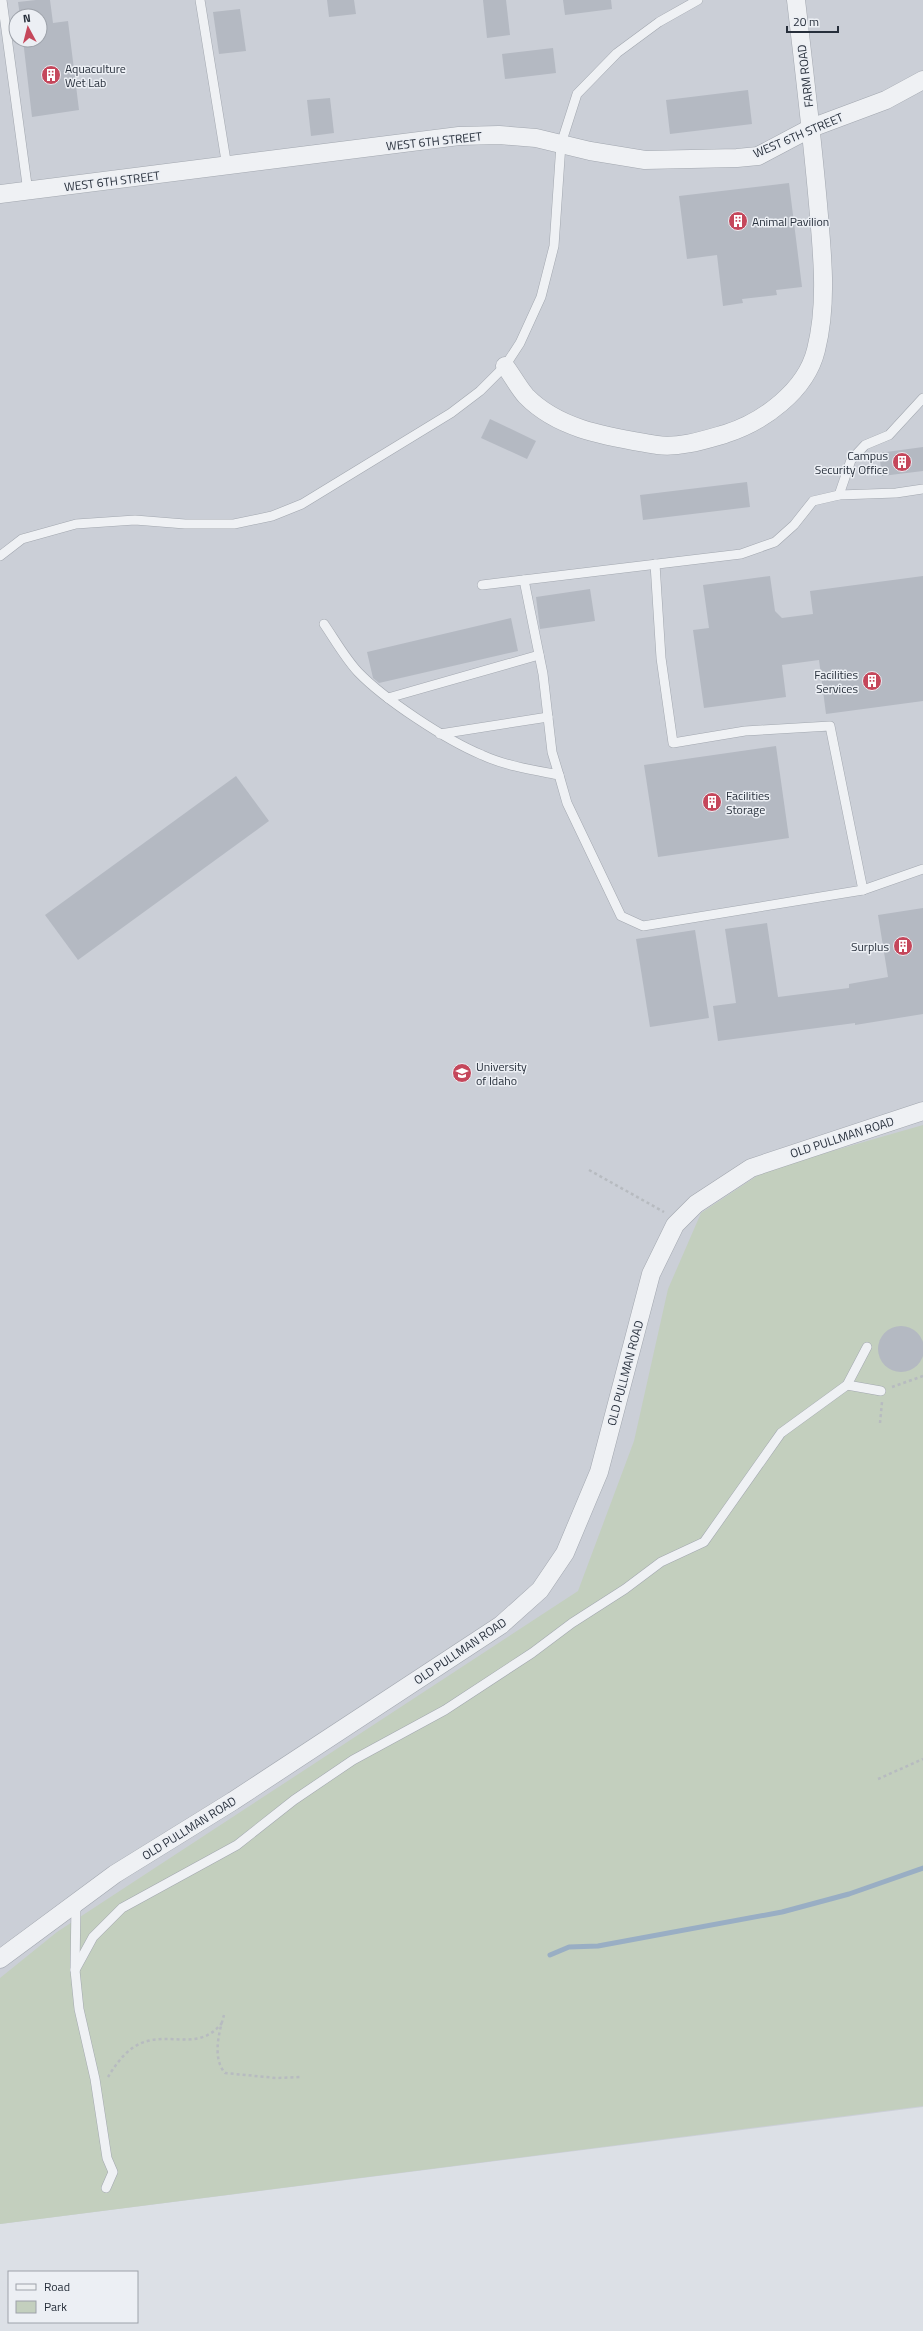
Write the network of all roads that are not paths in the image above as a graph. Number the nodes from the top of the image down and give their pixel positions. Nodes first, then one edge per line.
1 (2, 0) edge
2 (200, 0) edge
3 (698, 0) edge
4 (796, 0) edge
5 (923, 80) edge
6 (812, 128) junction
7 (561, 144) junction
8 (227, 167) junction
9 (28, 192) junction
10 (0, 194) edge
11 (505, 366) junction
12 (923, 398) edge
13 (923, 489) edge
14 (839, 495) junction
15 (0, 556) edge
16 (655, 564) junction
17 (524, 580) junction
18 (482, 585) dead end
19 (324, 624) dead end
20 (539, 654) junction
21 (388, 698) junction
22 (548, 717) junction
23 (440, 734) junction
24 (559, 775) junction
25 (923, 869) edge
26 (863, 890) junction
27 (923, 1111) edge
28 (867, 1348) dead end
29 (847, 1385) junction
30 (881, 1391) dead end
31 (76, 1903) junction
32 (0, 1959) edge
33 (75, 1970) junction
34 (106, 2188) dead end

1 - 9 lane
2 - 8 lane
3 - 7 lane
4 - 6 street, FARM ROAD
5 - 6 street, WEST 6TH STREET
6 - 7 street, WEST 6TH STREET
6 - 11 street, FARM ROAD
7 - 8 street, WEST 6TH STREET
7 - 11 lane
8 - 9 street, WEST 6TH STREET
9 - 10 street, WEST 6TH STREET
11 - 15 lane
12 - 14 lane
13 - 14 lane
14 - 16 lane
16 - 17 lane
16 - 26 lane
17 - 18 lane
17 - 20 lane
19 - 21 lane
20 - 21 lane
20 - 22 lane
21 - 23 lane
22 - 23 lane
22 - 24 lane
23 - 24 lane
24 - 26 lane
25 - 26 lane
27 - 31 street, OLD PULLMAN ROAD
28 - 29 lane
29 - 30 lane
29 - 33 lane
31 - 32 street, OLD PULLMAN ROAD
31 - 33 lane
33 - 34 lane

